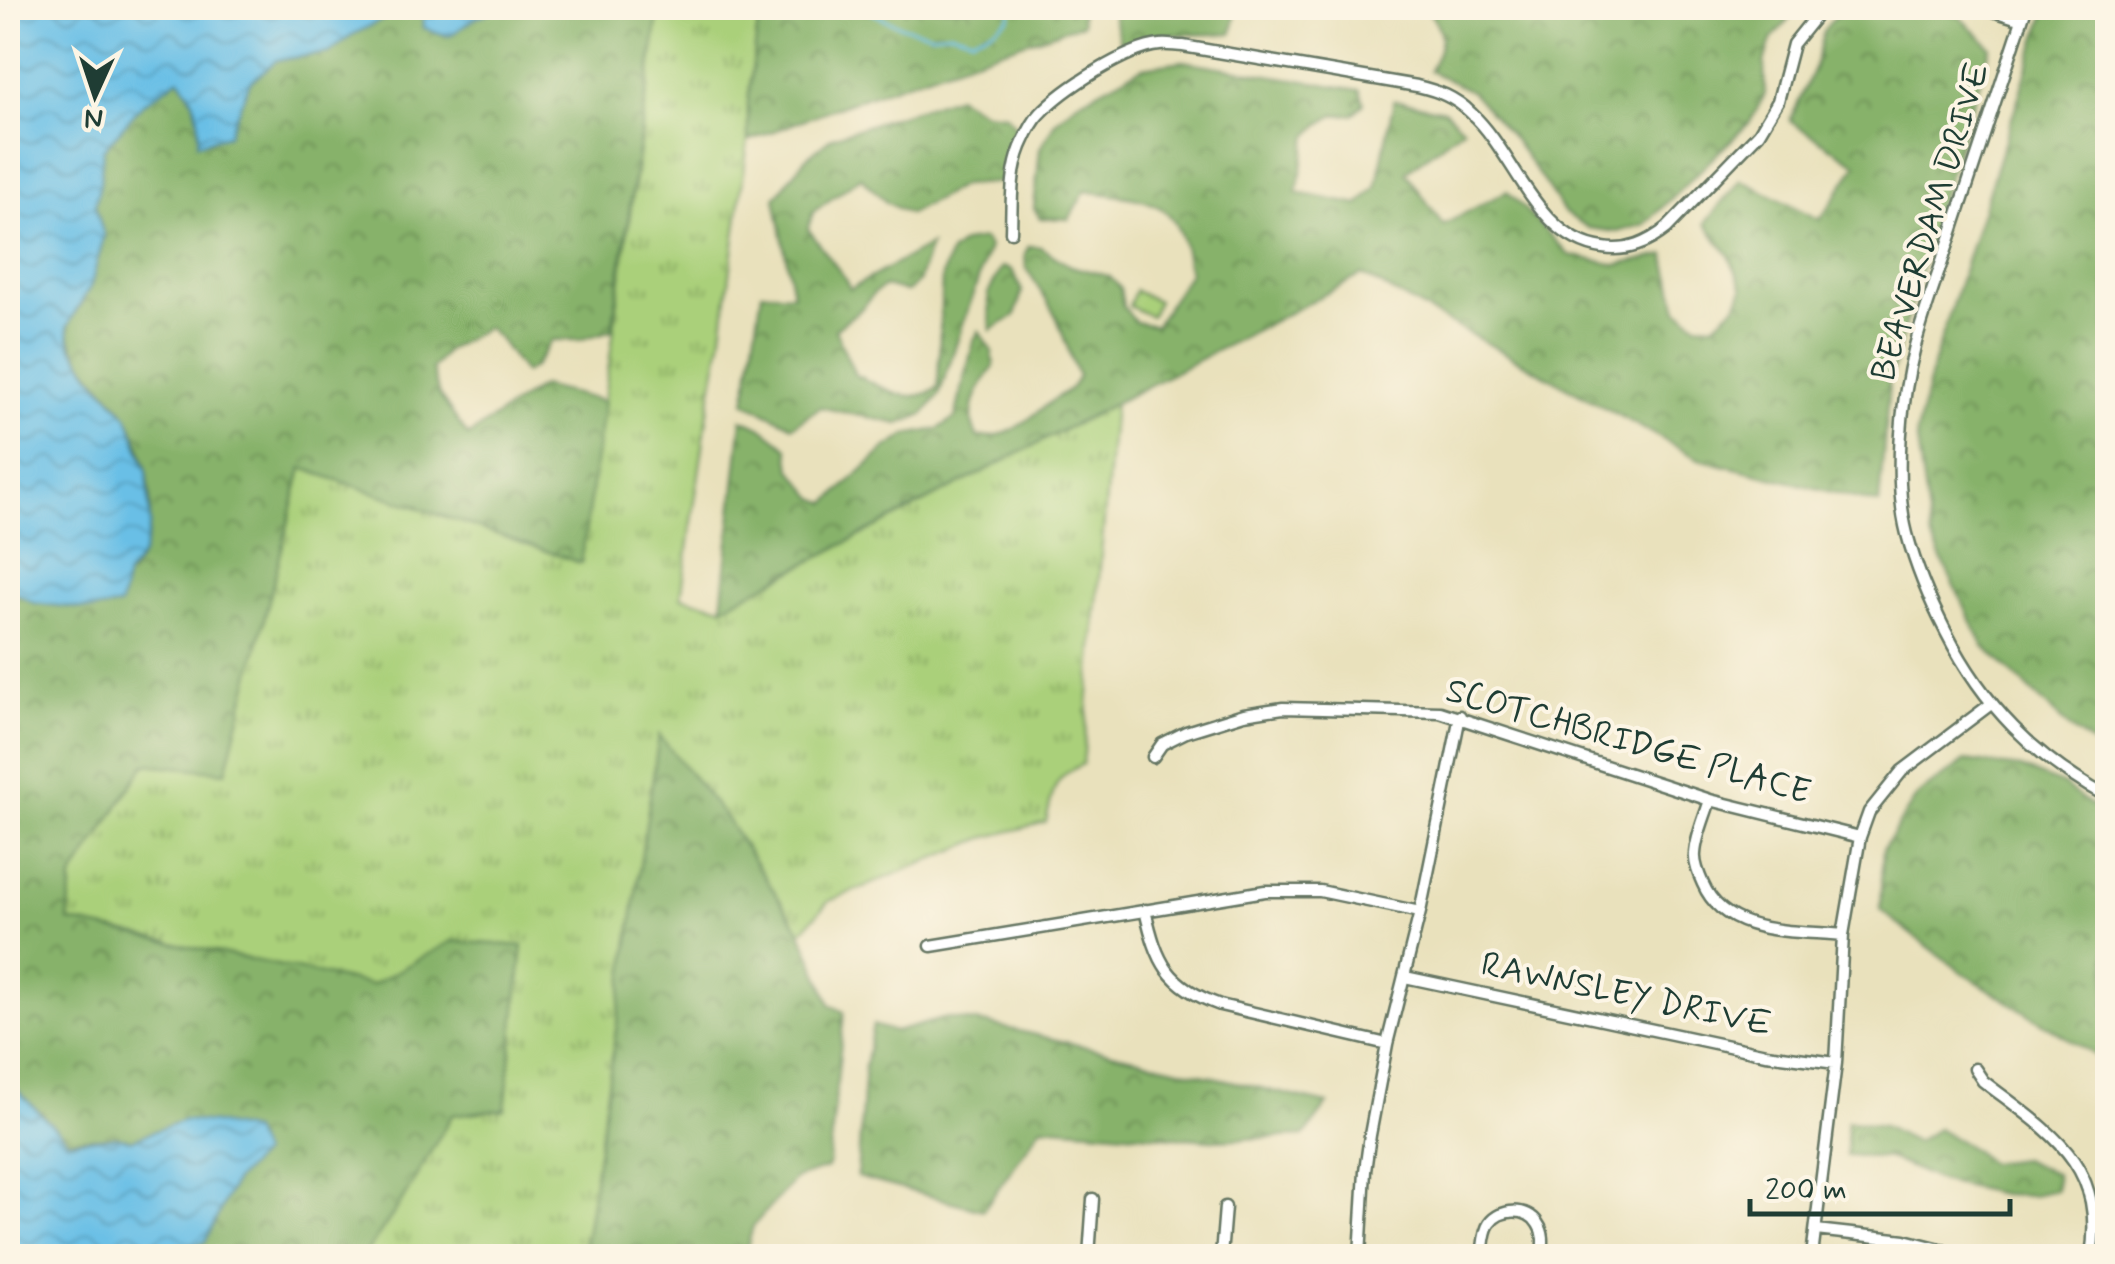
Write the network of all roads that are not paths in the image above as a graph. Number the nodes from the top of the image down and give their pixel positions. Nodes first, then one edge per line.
1 (1822, 8) edge
2 (1984, 8) edge
3 (2026, 8) edge
4 (2022, 20) junction
5 (1011, 232) dead end
6 (1991, 704) junction
7 (1460, 716) junction
8 (1153, 757) dead end
9 (2108, 797) edge
10 (1710, 800) junction
11 (1860, 837) junction
12 (1145, 910) junction
13 (1420, 912) junction
14 (1843, 935) junction
15 (932, 946) dead end
16 (1406, 977) junction
17 (1388, 1044) junction
18 (1836, 1063) junction
19 (1975, 1069) dead end
20 (1093, 1198) dead end
21 (1225, 1207) dead end
22 (1816, 1230) junction
23 (1089, 1256) edge
24 (1221, 1256) edge
25 (1360, 1256) edge
26 (1482, 1256) edge
27 (1542, 1256) edge
28 (1812, 1256) edge
29 (1964, 1256) edge
30 (2091, 1256) edge

1 - 5 street
2 - 4 street
3 - 4 street, BEAVERDAM DRIVE
4 - 6 street, BEAVERDAM DRIVE
6 - 9 street, BEAVERDAM DRIVE
6 - 11 street
7 - 8 street, SCOTCHBRIDGE PLACE
7 - 10 street, SCOTCHBRIDGE PLACE
7 - 13 street
10 - 11 street, SCOTCHBRIDGE PLACE
10 - 14 street
11 - 14 street
12 - 13 street
12 - 15 street
12 - 17 street
13 - 16 street
14 - 18 street
16 - 17 street
16 - 18 street, RAWNSLEY DRIVE
17 - 25 street
18 - 22 street
19 - 30 street
20 - 23 street
21 - 24 street
22 - 28 street
22 - 29 street
26 - 27 street

